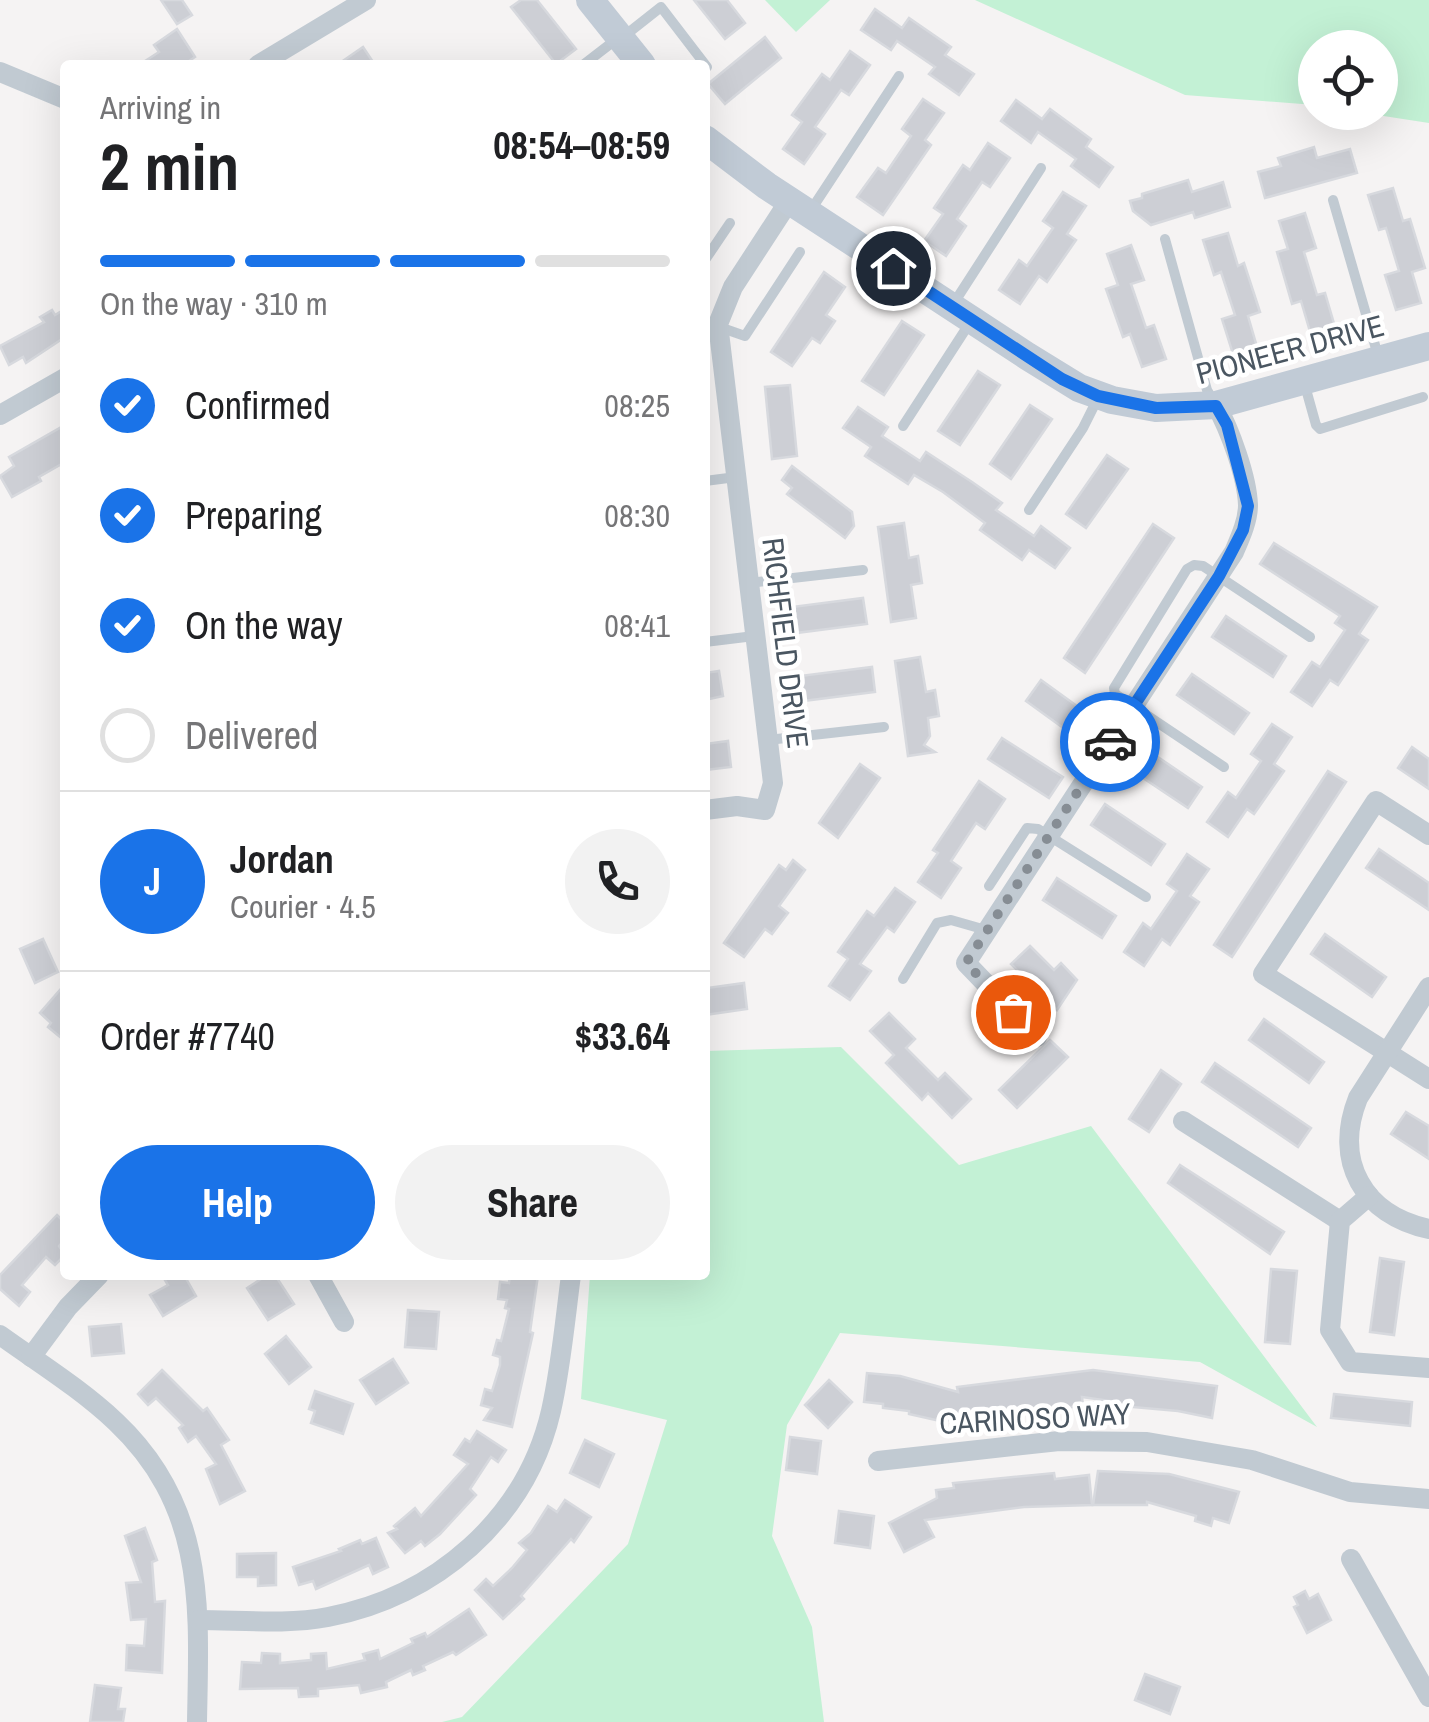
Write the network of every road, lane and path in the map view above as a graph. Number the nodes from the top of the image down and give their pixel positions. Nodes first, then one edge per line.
1 (366, 0) edge
2 (590, 0) edge
3 (620, 38) junction
4 (282, 59) edge
5 (591, 60) edge
6 (638, 60) edge
7 (702, 60) edge
8 (0, 72) edge
9 (899, 76) dead end
10 (60, 97) edge
11 (710, 143) edge
12 (1040, 168) dead end
13 (1333, 200) dead end
14 (799, 208) junction
15 (730, 223) dead end
16 (1165, 239) dead end
17 (800, 252) dead end
18 (710, 253) edge
19 (962, 314) junction
20 (712, 323) edge
21 (1429, 346) edge
22 (1379, 360) junction
23 (1304, 380) junction
24 (60, 381) edge
25 (1098, 396) junction
26 (1423, 397) dead end
27 (1216, 406) junction
28 (0, 416) edge
29 (903, 426) dead end
30 (736, 477) junction
31 (710, 480) edge
32 (1030, 510) dead end
33 (863, 570) dead end
34 (1219, 576) junction
35 (748, 583) junction
36 (754, 636) junction
37 (1310, 637) dead end
38 (710, 641) edge
39 (1134, 706) junction
40 (884, 727) dead end
41 (768, 740) junction
42 (1224, 766) dead end
43 (710, 809) edge
44 (1429, 835) edge
45 (1048, 836) junction
46 (989, 886) dead end
47 (1146, 897) dead end
48 (987, 930) junction
49 (903, 979) dead end
50 (1429, 987) edge
51 (1037, 1036) dead end
52 (1387, 1052) junction
53 (1429, 1079) edge
54 (1183, 1120) dead end
55 (1368, 1196) junction
56 (1340, 1220) junction
57 (1429, 1229) edge
58 (95, 1280) edge
59 (321, 1280) edge
60 (570, 1280) edge
61 (344, 1322) dead end
62 (0, 1334) edge
63 (30, 1357) junction
64 (1429, 1368) edge
65 (878, 1461) dead end
66 (1429, 1499) edge
67 (1350, 1559) dead end
68 (198, 1620) junction
69 (1429, 1697) edge
70 (197, 1722) edge

1 - 4 street
2 - 3 street
3 - 5 lane
3 - 6 street
3 - 7 lane
8 - 10 street
9 - 14 lane
11 - 14 street, PIONEER DRIVE
12 - 19 lane
13 - 22 lane
14 - 19 street, PIONEER DRIVE
14 - 20 street
15 - 18 lane
16 - 27 lane
17 - 20 lane
19 - 25 street, PIONEER DRIVE
19 - 29 lane
20 - 30 street, RICHFIELD DRIVE
21 - 22 street, PIONEER DRIVE
22 - 23 street, PIONEER DRIVE
23 - 26 lane
23 - 27 street, PIONEER DRIVE
24 - 28 street
25 - 27 street, PIONEER DRIVE
25 - 32 lane
27 - 34 street
30 - 31 lane
30 - 35 street, RICHFIELD DRIVE
33 - 35 lane
34 - 37 lane
34 - 39 street
34 - 39 lane
35 - 36 street, RICHFIELD DRIVE
36 - 38 lane
36 - 41 street, RICHFIELD DRIVE
39 - 42 lane
39 - 45 street
40 - 41 lane
41 - 43 street, RICHFIELD DRIVE
44 - 52 street
45 - 46 lane
45 - 47 lane
45 - 48 street
48 - 49 lane
48 - 51 street
50 - 52 street
52 - 53 street
52 - 55 street
54 - 56 street
55 - 56 street
55 - 57 street
56 - 64 street
58 - 63 street
59 - 61 street
60 - 68 street
62 - 63 street
63 - 68 street
65 - 66 street, CARINOSO WAY
67 - 69 street
68 - 70 street

